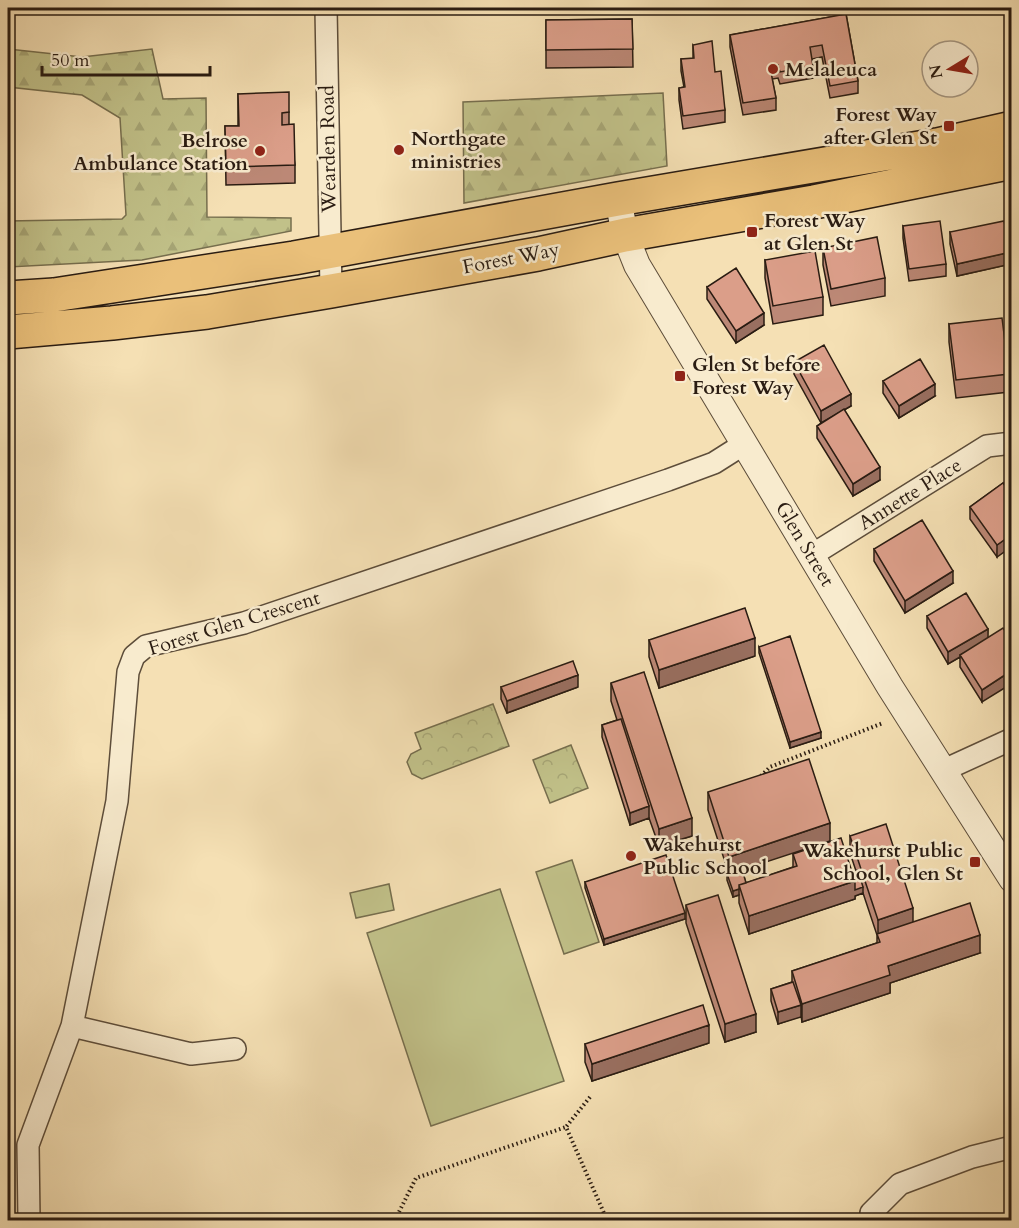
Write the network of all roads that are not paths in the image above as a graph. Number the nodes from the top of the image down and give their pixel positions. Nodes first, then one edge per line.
1 (326, 8) edge
2 (1011, 128) edge
3 (1011, 162) edge
4 (618, 200) junction
5 (625, 235) junction
6 (330, 252) junction
7 (331, 291) junction
8 (8, 298) edge
9 (8, 332) edge
10 (1011, 443) edge
11 (744, 444) junction
12 (812, 555) junction
13 (1011, 739) edge
14 (942, 771) junction
15 (1011, 879) edge
16 (72, 1026) junction
17 (235, 1049) dead end
18 (1011, 1147) edge
19 (871, 1213) dead end
20 (29, 1221) edge

1 - 6 street, Wearden Road
2 - 4 main road, Forest Way
3 - 5 main road, Forest Way
4 - 5 street, Glen Street
4 - 6 main road, Forest Way
5 - 7 main road, Forest Way
5 - 11 street, Glen Street
6 - 7 street, Wearden Road
6 - 8 main road, Forest Way
7 - 9 main road, Forest Way
10 - 12 street, Annette Place
11 - 12 street, Glen Street
11 - 16 street, Forest Glen Crescent
12 - 14 street, Glen Street
13 - 14 street
14 - 15 street, Glen Street
16 - 17 street
16 - 20 street, Forest Glen Crescent
18 - 19 street

